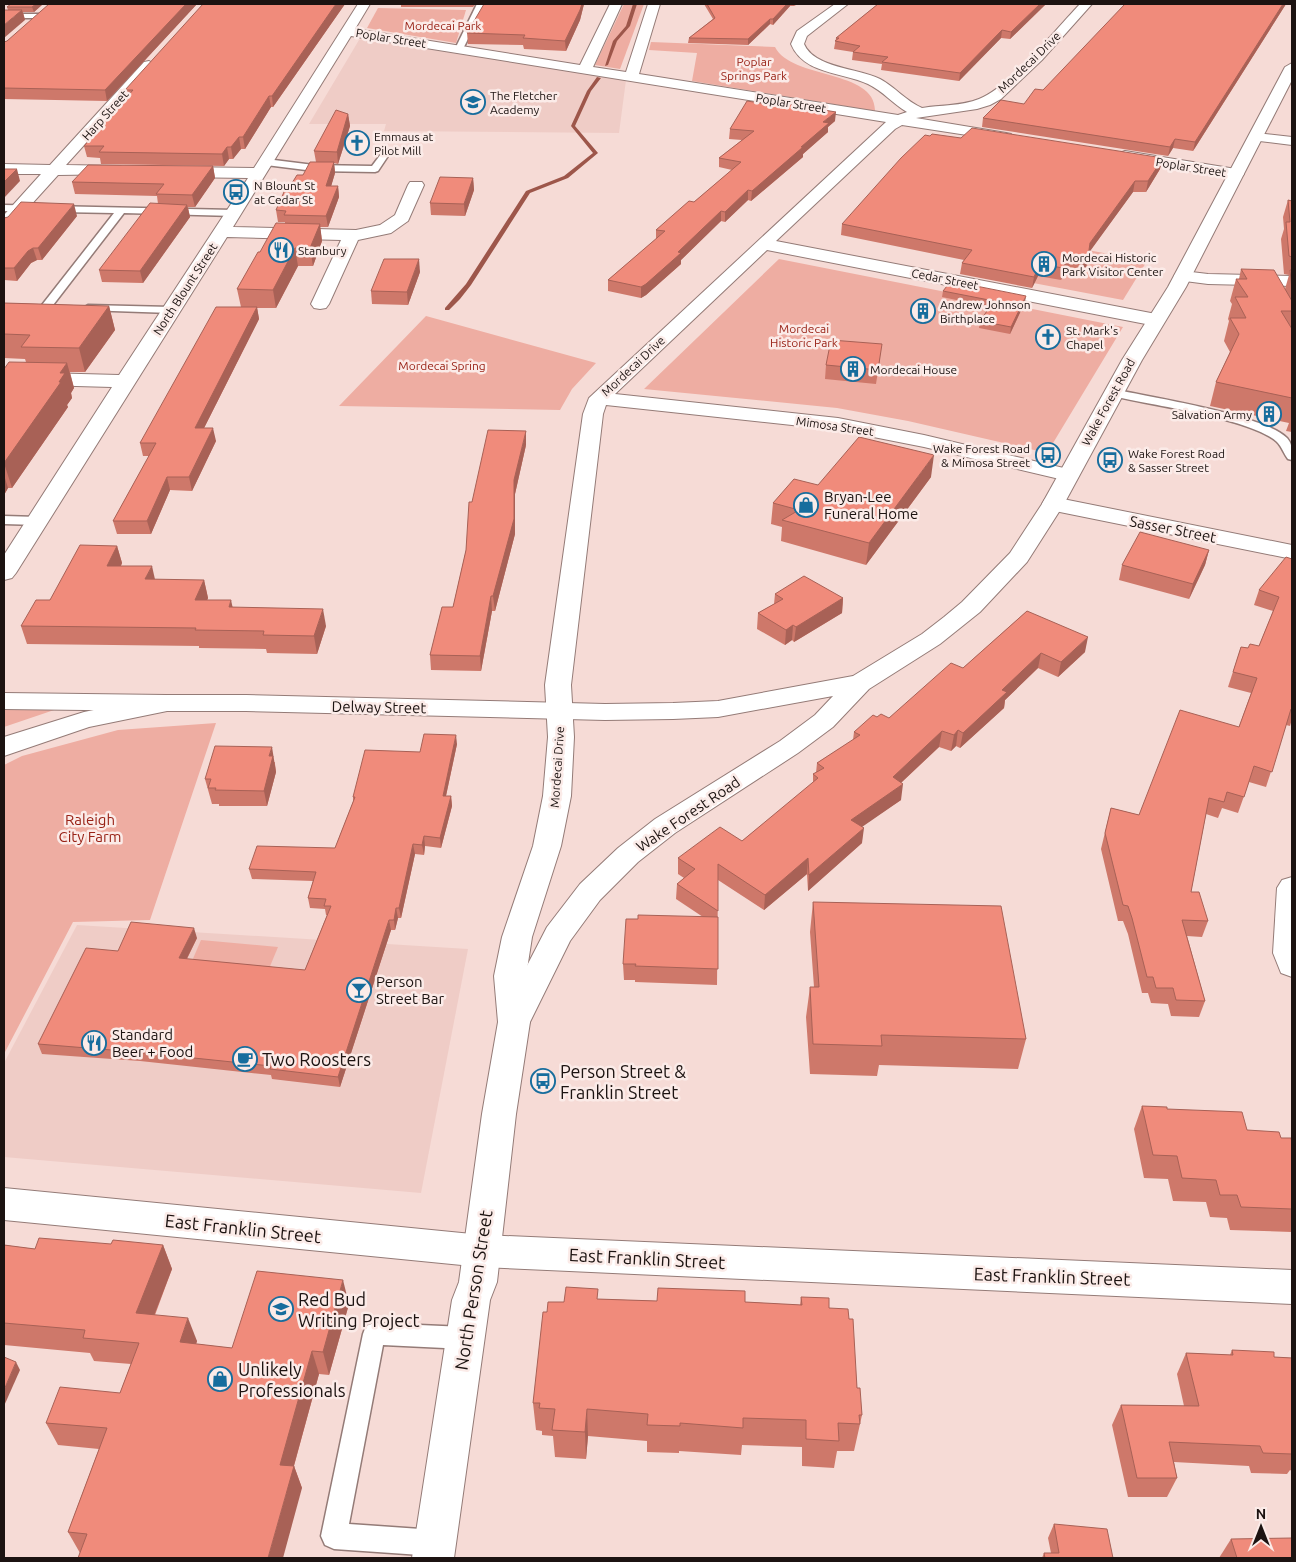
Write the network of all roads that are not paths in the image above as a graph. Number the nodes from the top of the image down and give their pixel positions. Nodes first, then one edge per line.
1 (364, 4) edge
2 (481, 4) edge
3 (616, 4) edge
4 (654, 4) edge
5 (842, 4) edge
6 (1086, 4) edge
7 (4, 18) edge
8 (36, 18) edge
9 (346, 31) junction
10 (459, 49) junction
11 (158, 55) edge
12 (1292, 67) edge
13 (585, 69) junction
14 (632, 76) junction
15 (920, 112) junction
16 (899, 120) junction
17 (1256, 137) junction
18 (1024, 140) edge
19 (1292, 141) edge
20 (1108, 154) edge
21 (384, 156) dead end
22 (263, 168) junction
23 (4, 169) edge
24 (55, 170) junction
25 (134, 171) edge
26 (163, 172) edge
27 (1236, 174) junction
28 (416, 185) dead end
29 (11, 208) edge
30 (122, 210) junction
31 (234, 213) junction
32 (4, 225) edge
33 (222, 232) junction
34 (352, 235) junction
35 (764, 244) junction
36 (1183, 276) junction
37 (1292, 281) edge
38 (320, 304) dead end
39 (171, 310) junction
40 (1156, 320) junction
41 (4, 378) edge
42 (125, 381) junction
43 (1113, 393) junction
44 (599, 398) junction
45 (1292, 456) edge
46 (1068, 475) junction
47 (1053, 504) junction
48 (4, 520) edge
49 (38, 521) junction
50 (1292, 552) edge
51 (4, 573) edge
52 (860, 683) junction
53 (4, 701) edge
54 (167, 703) junction
55 (560, 710) junction
56 (4, 747) edge
57 (1292, 888) edge
58 (1292, 965) edge
59 (514, 1022) junction
60 (4, 1204) edge
61 (482, 1251) junction
62 (1292, 1286) edge
63 (465, 1338) junction
64 (434, 1551) edge

1 - 9 street, North Blount Street
2 - 10 lane
3 - 13 street
4 - 14 street
5 - 15 street
6 - 15 street, Mordecai Drive
7 - 8 lane
9 - 10 street, Poplar Street
9 - 22 street, North Blount Street
10 - 13 street, Poplar Street
11 - 24 street, Harp Street
12 - 17 street, Wake Forest Road
13 - 14 street, Poplar Street
14 - 16 street, Poplar Street
15 - 16 street, Mordecai Drive
16 - 18 street, Poplar Street
16 - 35 street, Mordecai Drive
17 - 19 street
17 - 27 street, Wake Forest Road
20 - 27 street, Poplar Street
21 - 22 lane
22 - 26 street
22 - 31 street, North Blount Street
23 - 24 street
24 - 25 street
24 - 29 street, Harp Street
27 - 36 street, Wake Forest Road
28 - 34 street
29 - 30 lane
29 - 32 street, Harp Street
30 - 31 lane
30 - 39 lane
31 - 33 street, North Blount Street
33 - 34 street
33 - 39 street, North Blount Street
34 - 38 street
35 - 40 street, Cedar Street
35 - 44 street, Mordecai Drive
36 - 37 street
36 - 40 street, Wake Forest Road
39 - 42 street, North Blount Street
40 - 43 street, Wake Forest Road
41 - 42 street
42 - 49 street, North Blount Street
43 - 45 lane
43 - 46 street, Wake Forest Road
44 - 46 street, Mimosa Street
44 - 55 street, Mordecai Drive
46 - 47 street, Wake Forest Road
47 - 50 street, Sasser Street
47 - 52 street, Wake Forest Road
48 - 49 lane
49 - 51 street, North Blount Street
52 - 55 street, Wake Forest Road
52 - 59 street, Wake Forest Road
53 - 54 street
54 - 55 street, Delway Street
54 - 56 street
55 - 59 street, Mordecai Drive
57 - 58 street
59 - 61 street, North Person Street
60 - 61 street, East Franklin Street
61 - 62 street, East Franklin Street
61 - 63 street, North Person Street
63 - 64 street, North Person Street
63 - 64 lane

